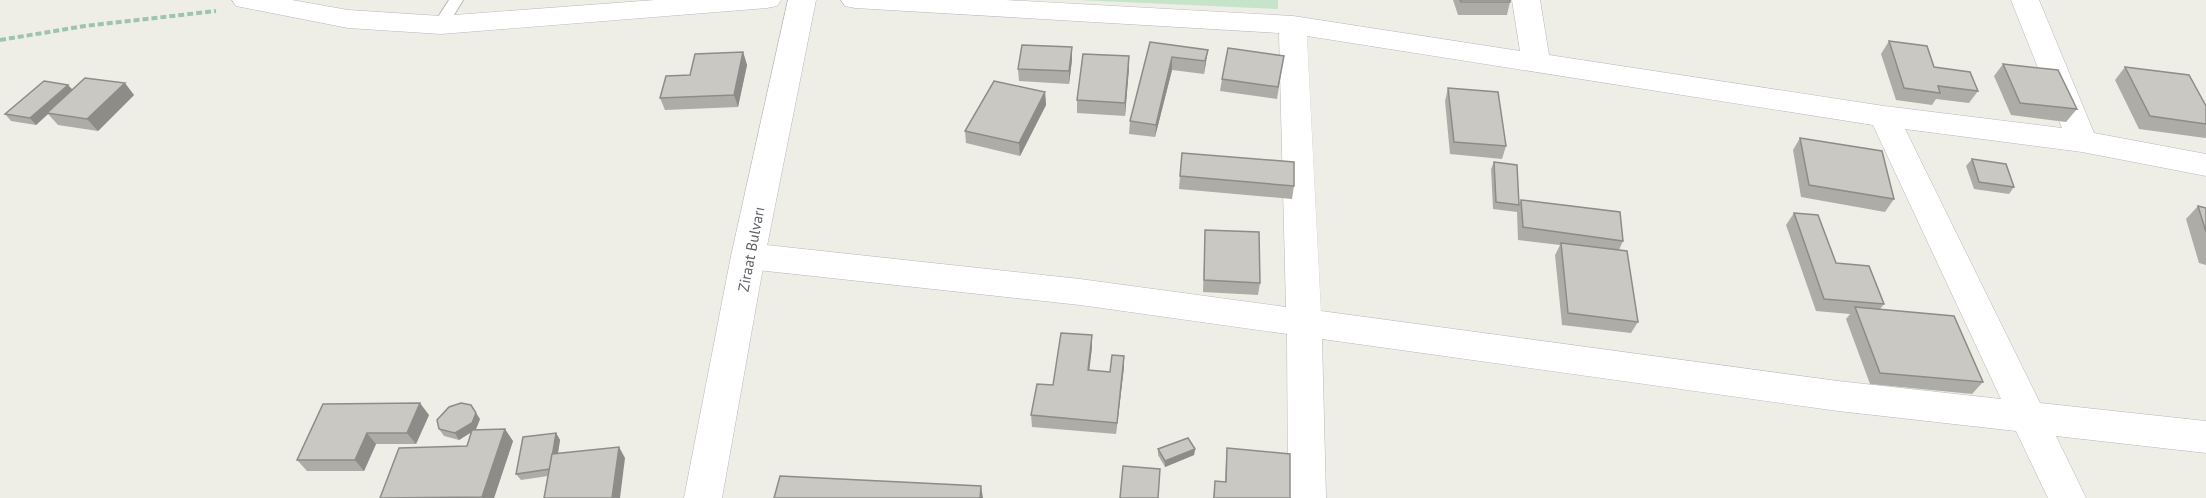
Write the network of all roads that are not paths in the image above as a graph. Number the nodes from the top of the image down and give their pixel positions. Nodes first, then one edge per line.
1 (247, 0) edge
2 (456, 0) edge
3 (766, 0) edge
4 (802, 0) edge
5 (855, 0) edge
6 (1526, 0) edge
7 (2025, 0) edge
8 (441, 25) junction
9 (1293, 25) junction
10 (1536, 62) junction
11 (1884, 116) junction
12 (2082, 141) junction
13 (2206, 165) edge
14 (748, 256) junction
15 (1304, 323) junction
16 (2028, 417) junction
17 (2206, 437) edge
18 (703, 498) edge
19 (1307, 498) edge
20 (2067, 498) edge

1 - 8 street
2 - 8 lane
3 - 8 street
4 - 14 street, Ziraat Bulvarı
5 - 9 street
6 - 10 street
7 - 12 street
9 - 10 street
9 - 15 street
10 - 11 street
11 - 12 street
11 - 16 street
12 - 13 street
14 - 15 street
14 - 18 street, Ziraat Bulvarı
15 - 16 street
15 - 19 street
16 - 17 street
16 - 20 street

